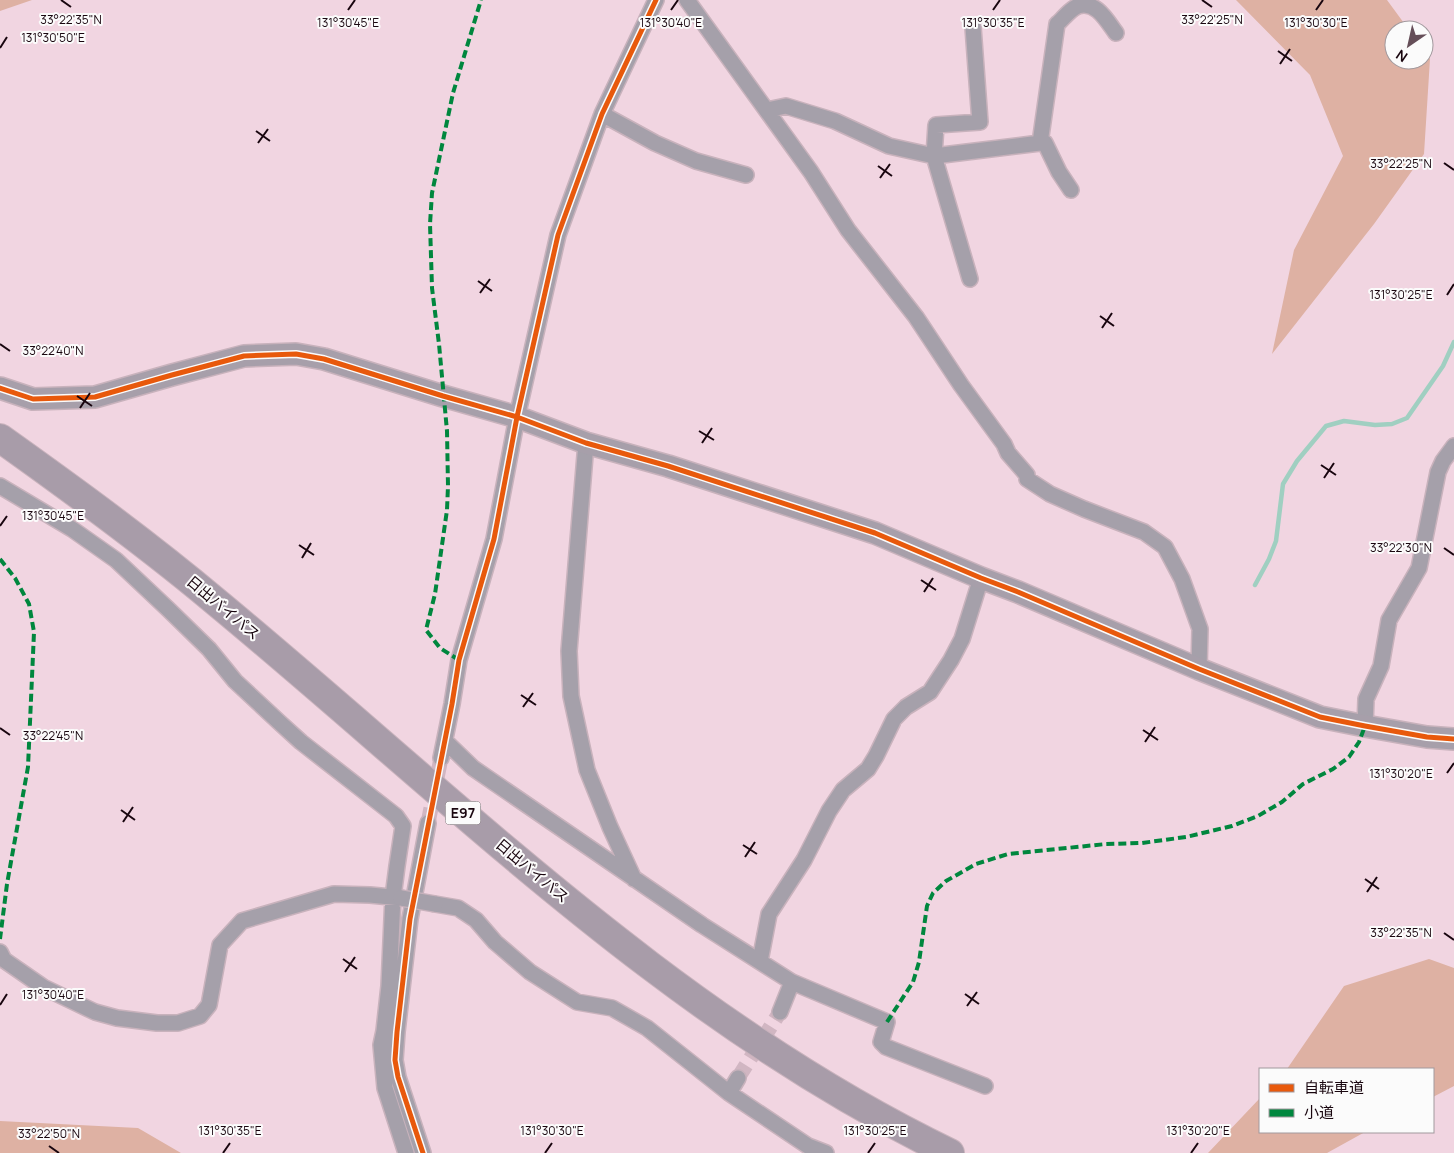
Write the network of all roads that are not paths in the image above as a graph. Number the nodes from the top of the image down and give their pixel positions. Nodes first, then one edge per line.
1 (656, 0) edge
2 (687, 0) edge
3 (973, 27) dead end
4 (1116, 33) dead end
5 (766, 110) junction
6 (602, 114) junction
7 (1040, 143) junction
8 (934, 156) junction
9 (746, 175) dead end
10 (1071, 190) dead end
11 (970, 279) dead end
12 (0, 388) edge
13 (517, 417) junction
14 (0, 438) edge
15 (586, 443) junction
16 (1454, 446) edge
17 (0, 486) edge
18 (981, 578) junction
19 (1199, 669) junction
20 (1365, 726) junction
21 (1454, 739) edge
22 (445, 740) junction
23 (441, 758) tunnel mouth
24 (428, 823) tunnel mouth
25 (634, 880) junction
26 (397, 898) junction
27 (0, 952) edge
28 (760, 962) junction
29 (792, 982) junction
30 (780, 1012) tunnel mouth
31 (738, 1078) tunnel mouth
32 (985, 1086) dead end
33 (729, 1094) junction
34 (406, 1153) edge
35 (423, 1153) edge
36 (826, 1153) edge
37 (950, 1153) edge

1 - 6 street
2 - 5 street
3 - 8 street
4 - 7 street
5 - 8 street
5 - 19 street
6 - 9 street
6 - 13 street
7 - 8 street
7 - 10 street
8 - 11 street
12 - 13 street
13 - 15 street
13 - 22 street
14 - 37 highway, 日出バイパス / E97
15 - 18 street
15 - 25 street
16 - 20 street
17 - 26 street
18 - 19 street
18 - 28 street
19 - 20 street
20 - 21 street
22 - 23 street
22 - 25 street
24 - 35 street
25 - 28 street
26 - 27 street
26 - 33 street, bridge
26 - 34 street
28 - 29 street
29 - 30 street
29 - 32 street
31 - 33 street
33 - 36 street

